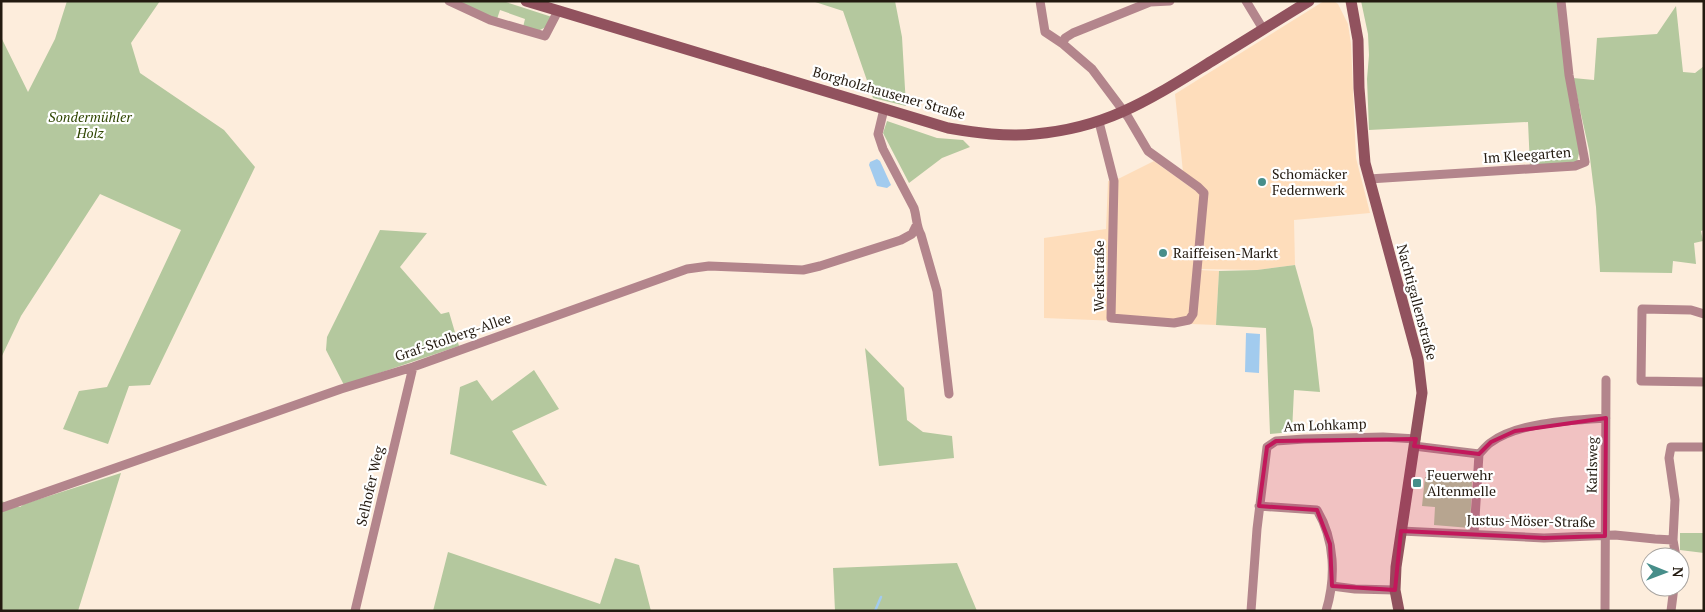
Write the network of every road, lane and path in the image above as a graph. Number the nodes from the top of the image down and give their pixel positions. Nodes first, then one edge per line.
1 (449, 1) edge
2 (526, 1) edge
3 (1040, 1) edge
4 (1170, 1) edge
5 (1246, 1) edge
6 (1309, 1) edge
7 (1351, 1) edge
8 (1561, 1) edge
9 (558, 11) junction
10 (1263, 29) junction
11 (1063, 44) junction
12 (884, 109) junction
13 (1124, 112) junction
14 (1099, 122) junction
15 (1369, 179) junction
16 (916, 226) junction
17 (1704, 314) edge
18 (413, 367) junction
19 (1606, 380) dead end
20 (1704, 382) edge
21 (949, 394) dead end
22 (1606, 418) junction
23 (1415, 443) junction
24 (1704, 447) edge
25 (1479, 454) junction
26 (1260, 506) junction
27 (1, 508) edge
28 (1401, 531) junction
29 (1474, 534) junction
30 (1605, 536) junction
31 (1673, 540) junction
32 (1674, 547) edge
33 (1332, 586) junction
34 (1395, 590) junction
35 (1673, 597) edge
36 (355, 611) edge
37 (1251, 611) edge
38 (1326, 611) edge
39 (1399, 611) edge
40 (1605, 611) edge
41 (1671, 611) edge

1 - 9 street
2 - 9 main road, Borgholzhausener Straße
3 - 11 street
4 - 11 street
5 - 10 street
6 - 10 main road, Borgholzhausener Straße
7 - 15 main road, Nachtigallenstraße
8 - 15 street, Im Kleegarten
9 - 12 main road, Borgholzhausener Straße
10 - 13 main road, Borgholzhausener Straße
11 - 13 street
12 - 14 main road, Borgholzhausener Straße
12 - 16 street
13 - 14 main road, Borgholzhausener Straße
13 - 14 street, Werkstraße
15 - 23 main road, Nachtigallenstraße
16 - 18 street, Graf-Stolberg-Allee
16 - 21 street
17 - 20 street
18 - 27 street, Graf-Stolberg-Allee
18 - 36 street, Selhofer Weg
19 - 22 street, Karlsweg
22 - 25 street
22 - 30 street, Karlsweg
23 - 25 street, Am Lohkamp
23 - 26 street, Am Lohkamp
23 - 28 main road, Nachtigallenstraße
24 - 31 street
25 - 29 street
26 - 33 street
26 - 37 street, Am Lohkamp
28 - 29 street, Justus-Möser-Straße
28 - 34 main road, Nachtigallenstraße
29 - 30 street, Justus-Möser-Straße
30 - 31 street, Justus-Möser-Straße
30 - 40 street, Karlsweg
31 - 32 street
33 - 34 street
33 - 38 street
34 - 39 main road, Nachtigallenstraße
35 - 41 street

